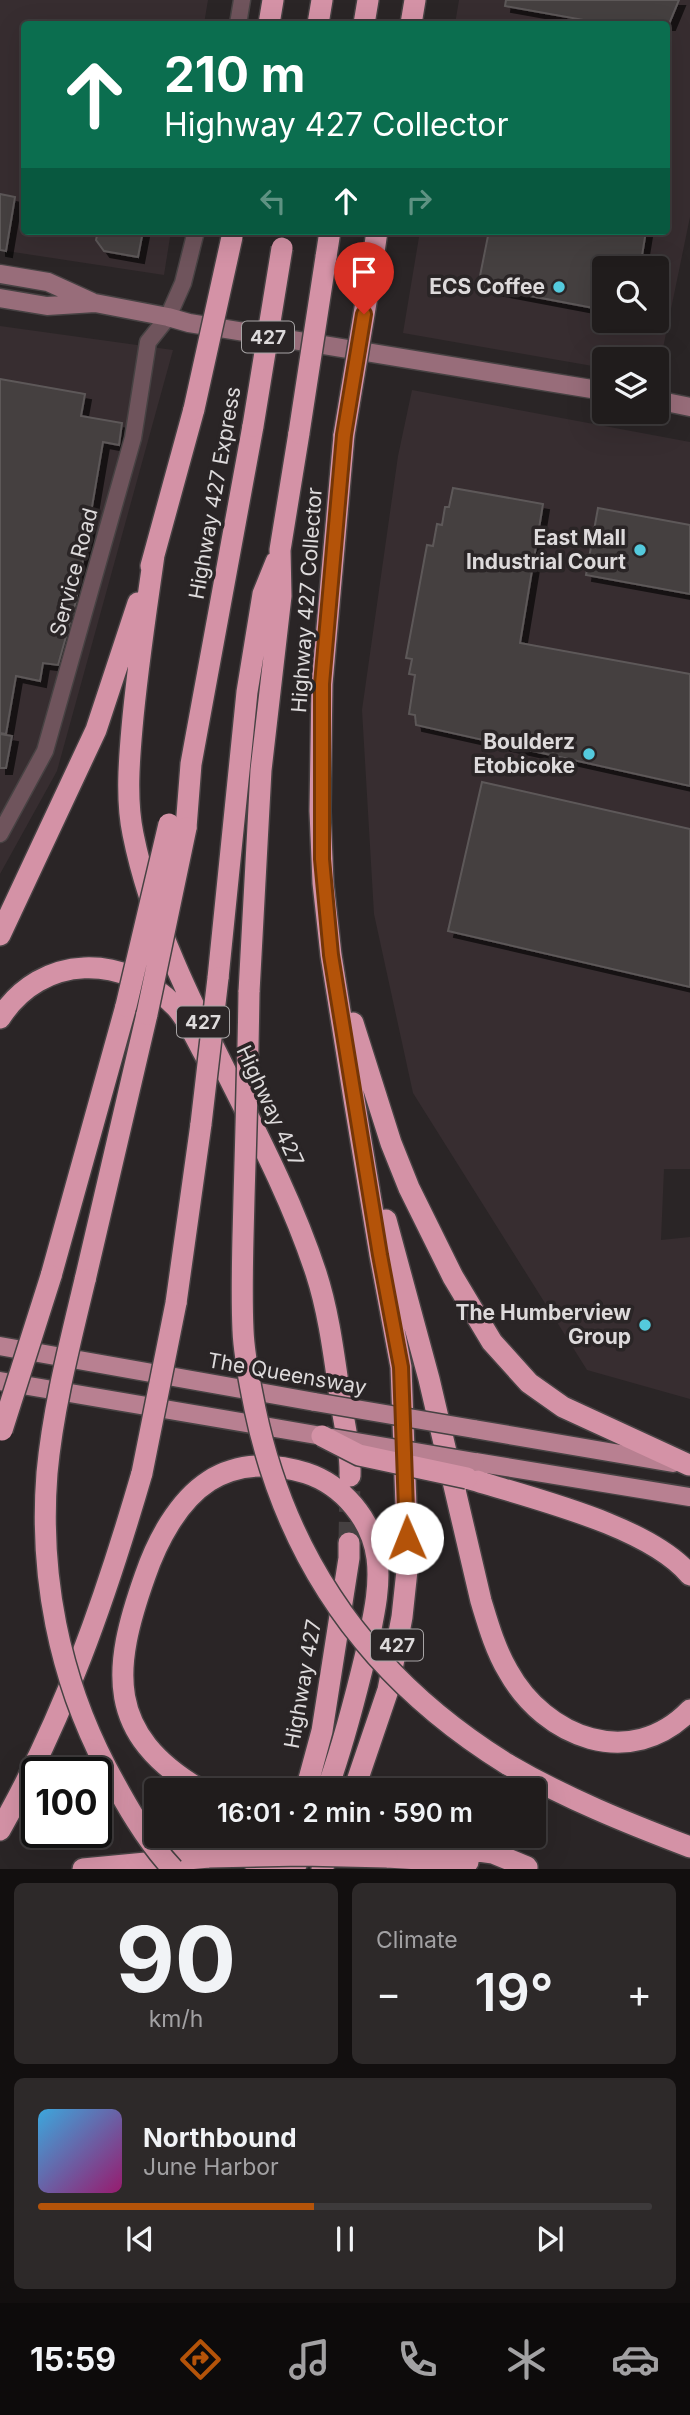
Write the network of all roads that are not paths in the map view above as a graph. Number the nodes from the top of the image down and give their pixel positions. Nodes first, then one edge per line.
1 (242, 0) edge
2 (273, 0) edge
3 (322, 0) edge
4 (368, 0) edge
5 (415, 0) edge
6 (238, 21) edge
7 (269, 21) edge
8 (318, 21) edge
9 (364, 21) edge
10 (412, 21) edge
11 (195, 235) edge
12 (232, 235) edge
13 (329, 235) edge
14 (376, 235) edge
15 (283, 240) edge
16 (0, 274) edge
17 (0, 298) edge
18 (95, 303) junction
19 (168, 317) junction
20 (592, 389) edge
21 (669, 403) edge
22 (690, 407) edge
23 (280, 550) junction
24 (154, 555) junction
25 (178, 826) junction
26 (0, 834) edge
27 (0, 935) edge
28 (331, 955) junction
29 (0, 1018) edge
30 (355, 1099) junction
31 (273, 1169) junction
32 (0, 1346) edge
33 (0, 1381) edge
34 (1, 1434) edge
35 (322, 1436) joint
36 (689, 1465) edge
37 (471, 1470) junction
38 (350, 1476) tunnel mouth
39 (690, 1497) edge
40 (349, 1543) tunnel mouth
41 (690, 1575) edge
42 (326, 1698) junction
43 (690, 1710) edge
44 (183, 1778) edge
45 (296, 1778) edge
46 (309, 1778) edge
47 (331, 1778) edge
48 (358, 1778) edge
49 (1, 1828) edge
50 (690, 1847) edge
51 (266, 1848) edge
52 (283, 1848) edge
53 (304, 1848) edge
54 (331, 1848) edge
55 (353, 1848) edge
56 (408, 1848) edge
57 (535, 1868) edge
58 (83, 1869) edge
59 (173, 1869) edge
60 (256, 1869) edge
61 (275, 1869) edge
62 (294, 1869) edge
63 (322, 1869) edge

1 - 6 street
2 - 7 highway
3 - 8 highway
4 - 9 highway
5 - 10 highway
11 - 19 street, Service Road
12 - 24 highway, 427, bridge
13 - 23 highway, 427, bridge
14 - 28 highway, Highway 427 Collector / 427, bridge
15 - 25 highway, Highway 427 Express / 427, bridge
16 - 18 main road
17 - 18 main road
18 - 19 main road
19 - 20 main road
19 - 26 street, Service Road
21 - 22 main road
23 - 49 highway, bridge
23 - 50 highway, bridge
24 - 27 highway
24 - 31 highway, Highway 427 / 427
25 - 34 highway, bridge
25 - 59 highway, bridge
28 - 30 highway, Highway 427 Collector / 427
28 - 36 highway
29 - 31 highway
30 - 43 highway
30 - 48 highway, 427
31 - 38 highway, Highway 427 / 427
32 - 36 main road, The Queensway, bridge
33 - 35 main road
35 - 37 highway, bridge
37 - 39 main road
37 - 41 highway
40 - 42 highway, Highway 427
42 - 45 highway
42 - 46 highway, Highway 427
44 - 47 highway
51 - 60 highway
52 - 61 highway
53 - 62 highway
54 - 63 highway
55 - 58 highway, bridge
56 - 57 highway

